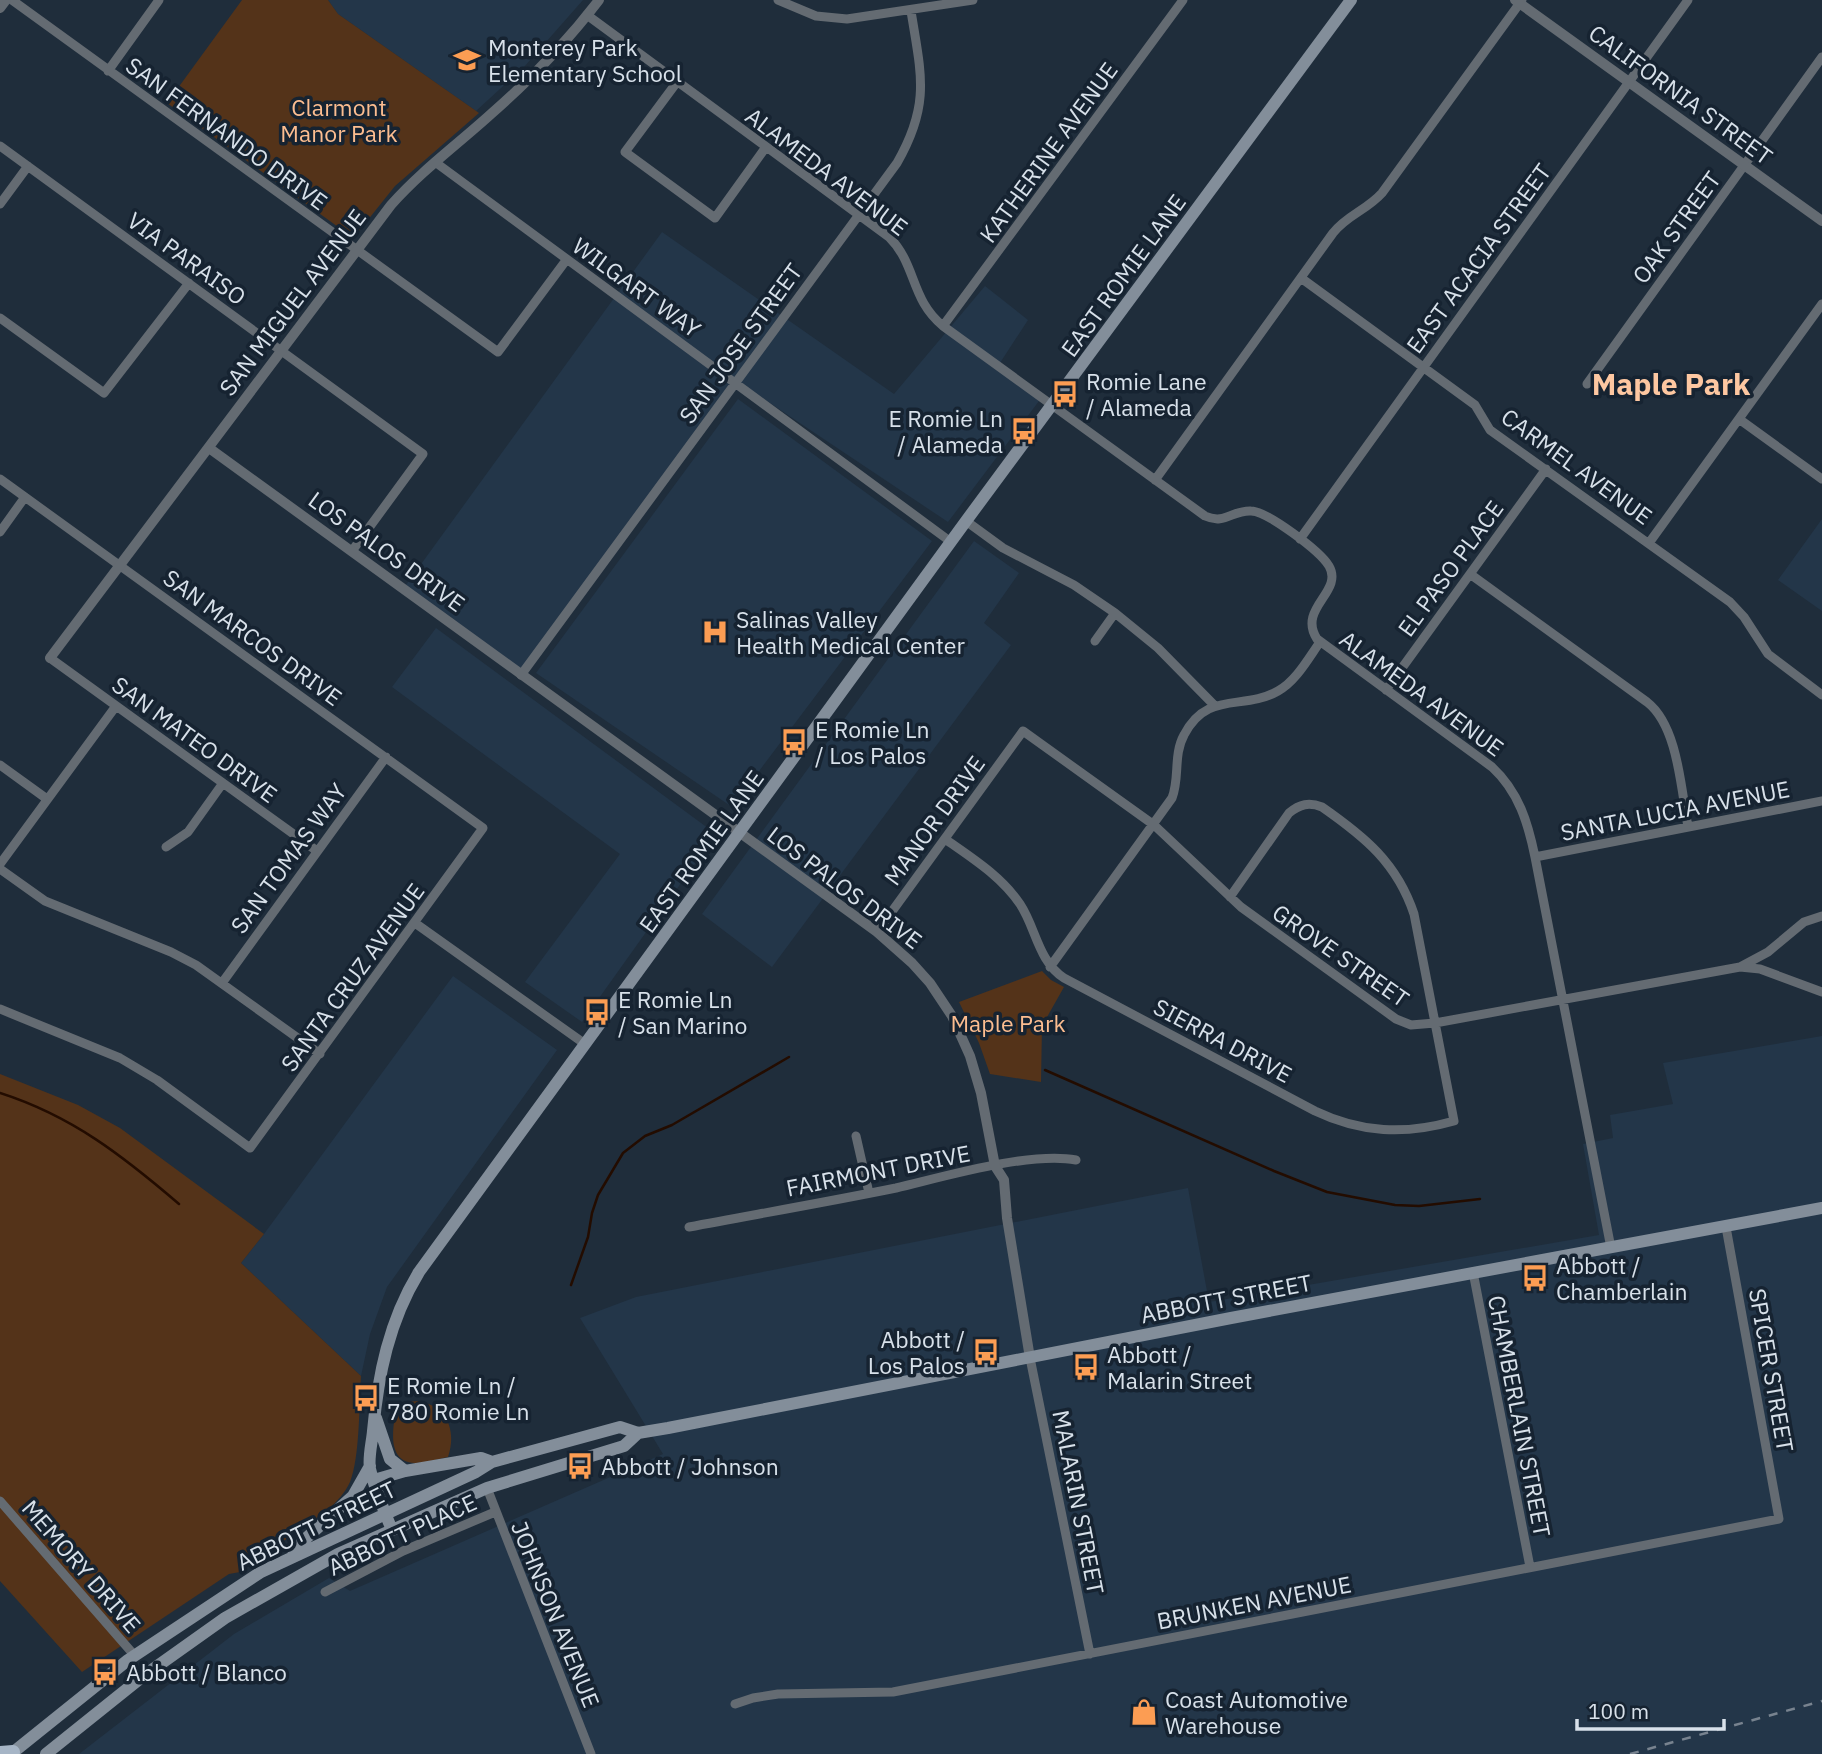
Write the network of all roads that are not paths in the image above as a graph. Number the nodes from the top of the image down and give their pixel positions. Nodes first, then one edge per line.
1 (6, 0) edge
2 (12, 0) edge
3 (159, 0) edge
4 (599, 0) edge
5 (778, 0) edge
6 (973, 0) edge
7 (1183, 0) edge
8 (1351, 0) edge
9 (1688, 0) edge
10 (1519, 1) edge
11 (0, 8) edge
12 (911, 11) junction
13 (587, 15) junction
14 (1822, 57) edge
15 (108, 71) junction
16 (677, 82) junction
17 (1628, 82) junction
18 (0, 146) edge
19 (766, 147) junction
20 (435, 162) junction
21 (28, 166) junction
22 (1744, 166) junction
23 (0, 204) edge
24 (859, 214) junction
25 (1822, 222) edge
26 (358, 251) junction
27 (567, 259) junction
28 (1301, 278) junction
29 (189, 283) junction
30 (1822, 304) edge
31 (0, 318) edge
32 (943, 326) junction
33 (282, 351) junction
34 (1422, 367) junction
35 (736, 382) junction
36 (1587, 384) dead end
37 (1053, 405) junction
38 (1739, 419) junction
39 (209, 447) junction
40 (1546, 469) junction
41 (0, 479) edge
42 (1822, 479) edge
43 (1155, 480) junction
44 (25, 497) junction
45 (966, 521) junction
46 (0, 532) edge
47 (1300, 539) junction
48 (951, 542) junction
49 (1649, 543) junction
50 (352, 551) junction
51 (119, 564) junction
52 (1470, 574) junction
53 (1115, 613) junction
54 (1095, 641) dead end
55 (1320, 642) junction
56 (50, 658) joint
57 (522, 675) junction
58 (1386, 690) junction
59 (1822, 695) edge
60 (116, 706) junction
61 (1215, 706) junction
62 (1023, 731) joint
63 (386, 757) junction
64 (0, 765) edge
65 (223, 783) junction
66 (47, 799) junction
67 (1822, 801) edge
68 (1154, 825) junction
69 (1688, 827) junction
70 (483, 828) joint
71 (740, 833) junction
72 (945, 839) junction
73 (166, 846) dead end
74 (317, 851) junction
75 (1535, 857) junction
76 (0, 867) edge
77 (1230, 897) junction
78 (1822, 916) edge
79 (415, 923) junction
80 (877, 932) junction
81 (1768, 952) junction
82 (1050, 967) junction
83 (1740, 967) junction
84 (1771, 973) junction
85 (222, 983) junction
86 (1822, 992) edge
87 (1562, 999) junction
88 (0, 1009) edge
89 (1435, 1023) junction
90 (585, 1044) junction
91 (320, 1054) junction
92 (856, 1136) dead end
93 (1076, 1160) dead end
94 (995, 1166) junction
95 (869, 1193) junction
96 (1822, 1208) edge
97 (689, 1227) dead end
98 (1726, 1227) junction
99 (1611, 1248) junction
100 (1473, 1272) junction
101 (1030, 1358) junction
102 (374, 1414) junction
103 (638, 1433) junction
104 (492, 1462) junction
105 (370, 1466) junction
106 (405, 1471) junction
107 (374, 1480) junction
108 (487, 1488) junction
109 (0, 1501) edge
110 (495, 1512) junction
111 (385, 1513) junction
112 (1779, 1520) joint
113 (392, 1530) junction
114 (284, 1559) junction
115 (1530, 1567) junction
116 (325, 1592) dead end
117 (1090, 1654) junction
118 (135, 1656) junction
119 (735, 1704) dead end
120 (8, 1753) edge
121 (46, 1754) edge
122 (591, 1754) edge

1 - 11 street
2 - 15 street, SAN FERNANDO DRIVE
3 - 15 street
4 - 13 street, SAN MIGUEL AVENUE
5 - 12 street
6 - 12 street
7 - 32 street, KATHERINE AVENUE
8 - 37 main road, EAST ROMIE LANE
9 - 17 street, EAST ACACIA STREET
10 - 17 street, CALIFORNIA STREET
10 - 28 street
12 - 24 street, SAN JOSE STREET
13 - 16 street, ALAMEDA AVENUE
13 - 20 street, SAN MIGUEL AVENUE
14 - 22 street, OAK STREET
15 - 26 street, SAN FERNANDO DRIVE
16 - 19 street, ALAMEDA AVENUE
16 - 19 street
17 - 22 street, CALIFORNIA STREET
17 - 34 street, EAST ACACIA STREET
18 - 21 street, VIA PARAISO
19 - 24 street, ALAMEDA AVENUE
20 - 26 street, SAN MIGUEL AVENUE
20 - 27 street, WILGART WAY
21 - 23 street
21 - 29 street, VIA PARAISO
22 - 25 street, CALIFORNIA STREET
22 - 36 street, OAK STREET
24 - 32 street, ALAMEDA AVENUE
24 - 35 street, SAN JOSE STREET
26 - 27 street, SAN FERNANDO DRIVE
26 - 33 street, SAN MIGUEL AVENUE
27 - 35 street, WILGART WAY
28 - 34 street, CARMEL AVENUE
28 - 43 street
29 - 31 street
29 - 33 street, VIA PARAISO
30 - 38 street
32 - 37 street, ALAMEDA AVENUE
33 - 39 street, SAN MIGUEL AVENUE
33 - 50 street, VIA PARAISO
34 - 40 street, CARMEL AVENUE
34 - 47 street, EAST ACACIA STREET
35 - 48 street, WILGART WAY
35 - 57 street, SAN JOSE STREET
37 - 43 street, ALAMEDA AVENUE
37 - 45 main road, EAST ROMIE LANE
38 - 42 street
38 - 49 street
39 - 50 street, LOS PALOS DRIVE
39 - 51 street, SAN MIGUEL AVENUE
40 - 49 street, CARMEL AVENUE
40 - 52 street, EL PASO PLACE
41 - 44 street, SAN MARCOS DRIVE
43 - 47 street, ALAMEDA AVENUE
44 - 46 street
44 - 51 street, SAN MARCOS DRIVE
45 - 48 main road, EAST ROMIE LANE
45 - 53 street
47 - 55 street, ALAMEDA AVENUE
48 - 71 main road, EAST ROMIE LANE
49 - 59 street, CARMEL AVENUE
50 - 57 street, LOS PALOS DRIVE
51 - 56 street, SAN MIGUEL AVENUE
51 - 63 street, SAN MARCOS DRIVE
52 - 58 street, EL PASO PLACE
52 - 69 street
53 - 54 street
53 - 61 street
55 - 58 street, ALAMEDA AVENUE
55 - 61 street
56 - 60 street, SAN MATEO DRIVE
57 - 71 street, LOS PALOS DRIVE
58 - 75 street, ALAMEDA AVENUE
60 - 65 street, SAN MATEO DRIVE
60 - 66 street
61 - 68 street
62 - 68 street, GROVE STREET
62 - 72 street, MANOR DRIVE
63 - 70 street, SAN MARCOS DRIVE
63 - 74 street, SAN TOMAS WAY
64 - 66 street
65 - 73 street
65 - 74 street, SAN MATEO DRIVE
66 - 76 street
67 - 69 street, SANTA LUCIA AVENUE
68 - 77 street, GROVE STREET
68 - 82 street
69 - 75 street, SANTA LUCIA AVENUE
70 - 79 street, SANTA CRUZ AVENUE
71 - 80 street, LOS PALOS DRIVE
71 - 90 main road, EAST ROMIE LANE
72 - 80 street, MANOR DRIVE
72 - 82 street
74 - 85 street, SAN TOMAS WAY
75 - 87 street, ALAMEDA AVENUE
76 - 85 street
77 - 89 street, GROVE STREET
77 - 89 street
78 - 81 street, GROVE STREET
79 - 90 street
79 - 91 street, SANTA CRUZ AVENUE
80 - 94 street, LOS PALOS DRIVE
81 - 83 street, GROVE STREET
81 - 84 street
82 - 89 street, SIERRA DRIVE
83 - 84 street, GROVE STREET
83 - 87 street, GROVE STREET
84 - 86 street, GROVE STREET
85 - 91 street
87 - 89 street, GROVE STREET
87 - 99 street, ALAMEDA AVENUE
88 - 91 street, SANTA CRUZ AVENUE
90 - 102 main road, EAST ROMIE LANE
92 - 95 street
93 - 94 street, FAIRMONT DRIVE
94 - 95 street, FAIRMONT DRIVE
94 - 101 street, LOS PALOS DRIVE
95 - 97 street, FAIRMONT DRIVE
96 - 98 main road, ABBOTT STREET
98 - 99 main road, ABBOTT STREET
98 - 112 street, SPICER STREET
99 - 100 main road, ABBOTT STREET
100 - 101 main road, ABBOTT STREET
100 - 115 street, CHAMBERLAIN STREET
101 - 103 main road, ABBOTT STREET
101 - 117 street, MALARIN STREET
102 - 105 main road, EAST ROMIE LANE
102 - 106 main road
103 - 104 main road, ABBOTT STREET
103 - 108 main road, ABBOTT STREET
104 - 106 main road
104 - 111 main road, ABBOTT STREET
105 - 107 main road, EAST ROMIE LANE
105 - 114 main road
106 - 107 main road
107 - 111 main road, EAST ROMIE LANE
108 - 110 street, JOHNSON AVENUE
108 - 113 main road, ABBOTT STREET
109 - 118 street, MEMORY DRIVE
110 - 116 street, ABBOTT PLACE
110 - 122 street, JOHNSON AVENUE
111 - 113 main road, EAST ROMIE LANE
111 - 114 main road, ABBOTT STREET
112 - 115 street, BRUNKEN AVENUE
113 - 121 main road, ABBOTT STREET
114 - 118 main road, ABBOTT STREET
115 - 117 street, BRUNKEN AVENUE
117 - 119 street, BRUNKEN AVENUE
118 - 120 main road, ABBOTT STREET

